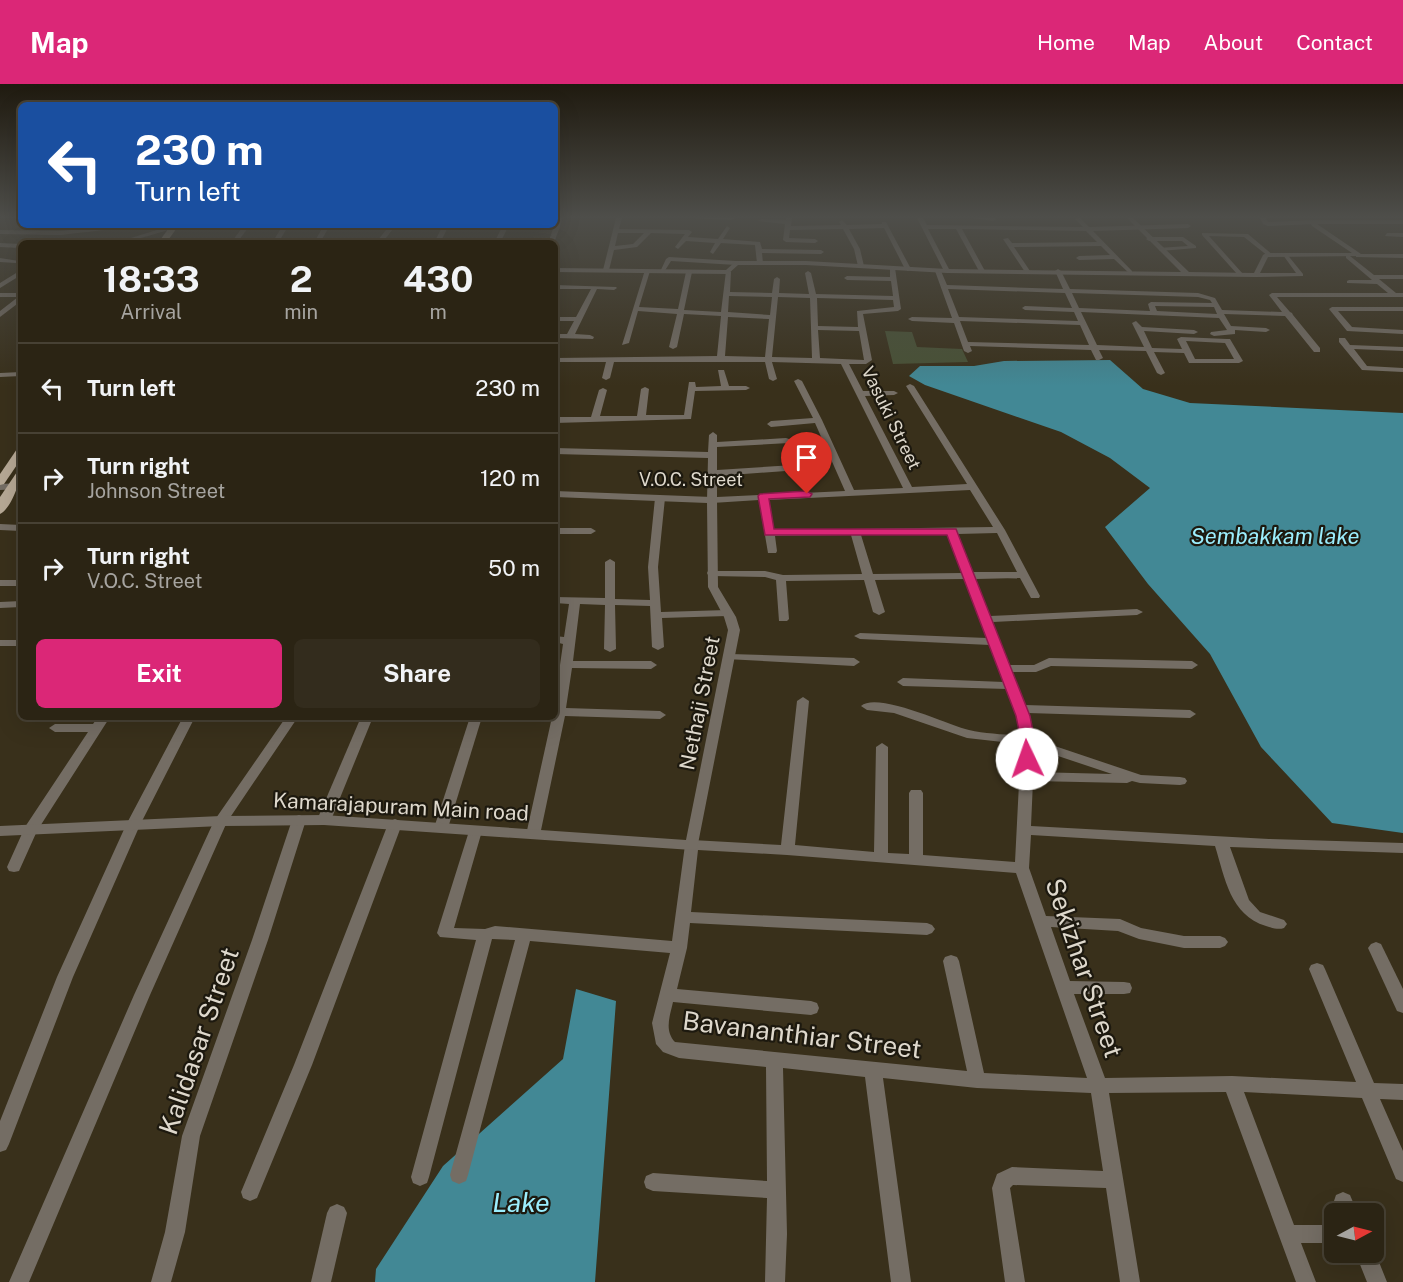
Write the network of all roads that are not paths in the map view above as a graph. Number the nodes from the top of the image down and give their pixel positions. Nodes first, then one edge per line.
1 (808, 273) dead end
2 (18, 274) edge
3 (646, 274) edge
4 (689, 274) edge
5 (728, 274) edge
6 (893, 274) edge
7 (939, 274) edge
8 (1059, 274) edge
9 (1235, 274) edge
10 (1240, 274) joint
11 (1300, 274) edge
12 (1370, 274) edge
13 (1256, 275) joint
14 (1403, 277) edge
15 (847, 278) dead end
16 (777, 279) dead end
17 (894, 279) junction
18 (1378, 280) junction
19 (1349, 282) dead end
20 (0, 286) edge
21 (558, 287) edge
22 (595, 287) junction
23 (852, 287) dead end
24 (943, 287) junction
25 (614, 288) dead end
26 (1068, 291) junction
27 (726, 294) junction
28 (0, 295) edge
29 (775, 295) junction
30 (813, 295) junction
31 (852, 295) junction
32 (1399, 295) edge
33 (18, 296) edge
34 (897, 297) junction
35 (18, 299) edge
36 (1403, 302) edge
37 (1201, 305) junction
38 (1025, 308) dead end
39 (635, 309) junction
40 (1403, 309) edge
41 (1077, 311) junction
42 (1219, 311) junction
43 (999, 312) dead end
44 (1154, 312) junction
45 (681, 313) junction
46 (1132, 313) junction
47 (1208, 314) junction
48 (1290, 314) junction
49 (0, 315) edge
50 (724, 315) junction
51 (773, 317) junction
52 (558, 319) edge
53 (579, 319) junction
54 (912, 319) dead end
55 (956, 320) junction
56 (1001, 321) junction
57 (1387, 321) dead end
58 (1083, 323) junction
59 (815, 328) junction
60 (1229, 328) junction
61 (862, 329) junction
62 (1139, 329) junction
63 (1266, 330) dead end
64 (1400, 332) edge
65 (1016, 335) dead end
66 (558, 336) edge
67 (570, 336) junction
68 (590, 337) dead end
69 (1342, 340) dead end
70 (625, 343) dead end
71 (1021, 345) junction
72 (673, 347) dead end
73 (1094, 347) junction
74 (1348, 347) junction
75 (1148, 350) junction
76 (1317, 350) dead end
77 (1403, 350) edge
78 (1185, 351) junction
79 (721, 358) junction
80 (1099, 358) dead end
81 (610, 359) junction
82 (558, 360) edge
83 (768, 360) junction
84 (816, 361) junction
85 (844, 362) junction
86 (7, 363) dead end
87 (1403, 370) edge
88 (721, 372) dead end
89 (0, 373) edge
90 (1161, 373) dead end
91 (18, 374) edge
92 (606, 378) dead end
93 (773, 379) dead end
94 (798, 381) dead end
95 (910, 386) dead end
96 (746, 388) dead end
97 (645, 389) dead end
98 (726, 389) junction
99 (603, 390) dead end
100 (894, 393) dead end
101 (861, 394) junction
102 (641, 418) junction
103 (558, 420) edge
104 (595, 420) junction
105 (818, 420) junction
106 (771, 424) dead end
107 (786, 441) dead end
108 (713, 445) junction
109 (558, 451) edge
110 (18, 455) edge
111 (810, 468) dead end
112 (713, 473) junction
113 (0, 482) edge
114 (17, 486) edge
115 (971, 487) junction
116 (908, 489) junction
117 (850, 492) junction
118 (558, 494) edge
119 (763, 496) junction
120 (660, 498) junction
121 (1, 499) edge
122 (712, 500) junction
123 (0, 527) edge
124 (18, 528) edge
125 (1000, 530) junction
126 (558, 531) edge
127 (591, 531) dead end
128 (952, 531) junction
129 (769, 532) junction
130 (855, 532) junction
131 (772, 551) dead end
132 (610, 562) dead end
133 (711, 573) junction
134 (1024, 575) junction
135 (970, 576) junction
136 (869, 577) junction
137 (783, 578) junction
138 (0, 583) edge
139 (18, 583) edge
140 (1035, 596) dead end
141 (558, 600) edge
142 (575, 601) junction
143 (610, 602) junction
144 (655, 603) junction
145 (18, 604) edge
146 (0, 605) edge
147 (879, 612) dead end
148 (1137, 612) dead end
149 (727, 613) junction
150 (656, 615) junction
151 (783, 619) dead end
152 (987, 620) junction
153 (860, 636) dead end
154 (558, 639) edge
155 (570, 641) junction
156 (996, 642) junction
157 (0, 643) edge
158 (18, 643) edge
159 (658, 647) dead end
160 (610, 649) dead end
161 (730, 657) junction
162 (854, 662) dead end
163 (567, 664) junction
164 (651, 665) dead end
165 (1192, 665) dead end
166 (1006, 669) junction
167 (903, 682) dead end
168 (1012, 686) junction
169 (803, 701) dead end
170 (867, 706) dead end
171 (1020, 709) junction
172 (559, 712) junction
173 (1190, 714) dead end
174 (660, 716) dead end
175 (558, 717) edge
176 (187, 720) edge
177 (290, 720) edge
178 (366, 720) edge
179 (476, 720) edge
180 (557, 720) edge
181 (101, 723) edge
182 (55, 728) dead end
183 (1028, 741) junction
184 (882, 747) dead end
185 (1026, 776) junction
186 (1140, 779) junction
187 (1180, 781) dead end
188 (916, 793) dead end
189 (299, 820) junction
190 (324, 820) junction
191 (221, 821) junction
192 (395, 824) junction
193 (133, 825) junction
194 (441, 828) junction
195 (30, 830) junction
196 (0, 831) edge
197 (475, 831) junction
198 (1023, 831) junction
199 (533, 836) junction
200 (1221, 842) junction
201 (692, 845) junction
202 (1403, 848) edge
203 (787, 850) junction
204 (881, 857) junction
205 (916, 860) junction
206 (14, 867) dead end
207 (1022, 868) junction
208 (683, 917) junction
209 (1040, 921) junction
210 (1279, 924) dead end
211 (927, 929) dead end
212 (485, 935) junction
213 (524, 935) junction
214 (1220, 942) dead end
215 (679, 948) junction
216 (1376, 948) dead end
217 (951, 961) dead end
218 (1317, 969) dead end
219 (1064, 987) junction
220 (1124, 988) dead end
221 (667, 995) junction
222 (1403, 1006) edge
223 (811, 1008) dead end
224 (774, 1060) junction
225 (873, 1070) junction
226 (977, 1080) junction
227 (1232, 1084) junction
228 (1099, 1086) junction
229 (1369, 1091) junction
230 (1403, 1092) edge
231 (0, 1144) edge
232 (1403, 1173) edge
233 (459, 1175) dead end
234 (420, 1177) dead end
235 (1114, 1180) junction
236 (653, 1182) dead end
237 (776, 1190) junction
238 (250, 1192) dead end
239 (337, 1213) dead end
240 (1288, 1234) junction
241 (1324, 1234) edge
242 (1369, 1263) edge
243 (19, 1282) edge
244 (161, 1282) edge
245 (321, 1282) edge
246 (775, 1282) edge
247 (901, 1282) edge
248 (1015, 1282) edge
249 (1130, 1282) edge
250 (1306, 1282) edge
251 (1377, 1282) edge

1 - 30 street
2 - 20 street
3 - 39 street
4 - 45 street
5 - 27 street
6 - 17 street
7 - 24 street
8 - 26 street
9 - 10 street
10 - 13 street
11 - 13 street
12 - 18 street
14 - 18 street
15 - 17 street
16 - 29 street
17 - 34 street
18 - 19 street
18 - 32 street
21 - 22 street
22 - 25 street
22 - 53 street
23 - 31 street
24 - 26 street
24 - 55 street
26 - 41 street
26 - 42 street
27 - 29 street
27 - 50 street
28 - 33 street
29 - 30 street
29 - 51 street
30 - 31 street
30 - 59 street
31 - 34 street
32 - 36 street
32 - 48 street
34 - 61 street
35 - 49 street
37 - 42 street
37 - 44 street
37 - 47 street
38 - 41 street
39 - 45 street
39 - 70 street
40 - 64 street
41 - 46 street
41 - 58 street
42 - 47 street
42 - 48 street
42 - 60 street
43 - 56 street
44 - 46 street
44 - 47 street
45 - 50 street
45 - 72 street
46 - 62 street
48 - 76 street
50 - 51 street
50 - 79 street
51 - 83 street
52 - 53 street
53 - 67 street
54 - 55 street
55 - 56 street
55 - 71 street
56 - 58 street
57 - 64 street
58 - 73 street
59 - 61 street
59 - 84 street
60 - 62 street
60 - 63 street
61 - 85 street
62 - 75 street
65 - 71 street
66 - 67 street
67 - 68 street
69 - 74 street
71 - 73 street
73 - 75 street
73 - 80 street
74 - 77 street
74 - 87 street
75 - 78 street
75 - 90 street
78 - 78 street
79 - 81 street
79 - 83 street
81 - 82 street
81 - 92 street
83 - 84 street
83 - 93 street
84 - 85 street
85 - 101 street, Vasuki Street
86 - 89 street
88 - 98 street
89 - 91 street
94 - 105 street
95 - 115 street
96 - 98 street
97 - 102 street
98 - 102 street
99 - 104 street
100 - 101 street
101 - 116 street, Vasuki Street
102 - 104 street
103 - 104 street
105 - 106 street
105 - 117 street
107 - 108 street
108 - 109 street
108 - 112 street, Nethaji Street
110 - 113 main road
111 - 112 street
112 - 122 street, Nethaji Street
114 - 121 main road
115 - 116 street, V.O.C. Street
115 - 125 street
116 - 117 street, V.O.C. Street
117 - 119 street, V.O.C. Street
118 - 120 street, V.O.C. Street
119 - 122 street, V.O.C. Street
119 - 129 street
120 - 122 street, V.O.C. Street
120 - 144 street
122 - 133 street, Nethaji Street
123 - 124 street
125 - 128 street
125 - 134 street
126 - 127 street
128 - 130 street
128 - 135 street
129 - 130 street
129 - 131 street
130 - 136 street
132 - 143 street
133 - 137 street
133 - 149 street, Nethaji Street
134 - 135 street
134 - 140 street
135 - 136 street
135 - 152 street
136 - 137 street
136 - 147 street
137 - 151 street
138 - 139 street
141 - 142 street
142 - 143 street
142 - 155 street
143 - 144 street
143 - 160 street
144 - 150 street
145 - 146 street
148 - 152 street
149 - 150 street
149 - 161 street, Nethaji Street
150 - 159 street
152 - 156 street
153 - 156 street
154 - 155 street
155 - 163 street
156 - 166 street
157 - 158 street
161 - 162 street
161 - 201 street, Nethaji Street
163 - 164 street
163 - 172 street
165 - 166 street
166 - 168 street
167 - 168 street
168 - 171 street
169 - 203 street
170 - 183 street
171 - 173 street
171 - 183 street
172 - 174 street
172 - 175 street
176 - 193 street
177 - 191 street
178 - 190 street
179 - 194 street
180 - 199 street
181 - 182 street
181 - 195 street
183 - 185 street
183 - 186 street
184 - 204 street
185 - 186 street
185 - 198 street
186 - 187 street
188 - 205 street
189 - 190 street, Kamarajapuram Main road
189 - 191 street, Kamarajapuram Main road
189 - 244 street, Kalidasar Street
190 - 192 street, Kamarajapuram Main road
191 - 193 street, Kamarajapuram Main road
191 - 243 street
192 - 194 street, Kamarajapuram Main road
192 - 238 street
193 - 195 street, Kamarajapuram Main road
193 - 231 street
194 - 197 street, Kamarajapuram Main road
195 - 196 street, Kamarajapuram Main road
195 - 206 street
197 - 199 street, Kamarajapuram Main road
197 - 212 street
198 - 200 street
198 - 207 street
199 - 201 street, Kamarajapuram Main road
200 - 202 street
200 - 210 street
201 - 203 street, Kamarajapuram Main road
201 - 208 street, Bavananthiar Street
203 - 204 street, Kamarajapuram Main road
204 - 205 street, Kamarajapuram Main road
205 - 207 street, Kamarajapuram Main road
207 - 209 street, Sekizhar Street
208 - 211 street
208 - 215 street, Bavananthiar Street
209 - 214 street
209 - 219 street, Sekizhar Street
212 - 213 street
212 - 234 street
213 - 215 street
213 - 233 street
215 - 221 street, Bavananthiar Street
216 - 222 street
217 - 226 street
218 - 229 street
219 - 220 street
219 - 228 street, Sekizhar Street
221 - 223 street
221 - 224 street, Bavananthiar Street
224 - 225 street, Bavananthiar Street
224 - 237 street
225 - 226 street, Bavananthiar Street
225 - 247 street
226 - 228 street, Bavananthiar Street
227 - 228 street, Bavananthiar Street
227 - 229 street, Bavananthiar Street
227 - 240 street
228 - 235 street, Sekizhar Street
229 - 230 street, Bavananthiar Street
229 - 232 street
235 - 248 street
235 - 249 street, Sekizhar Street
236 - 237 street
237 - 246 street
239 - 245 street
240 - 241 street
240 - 250 street
242 - 251 street

